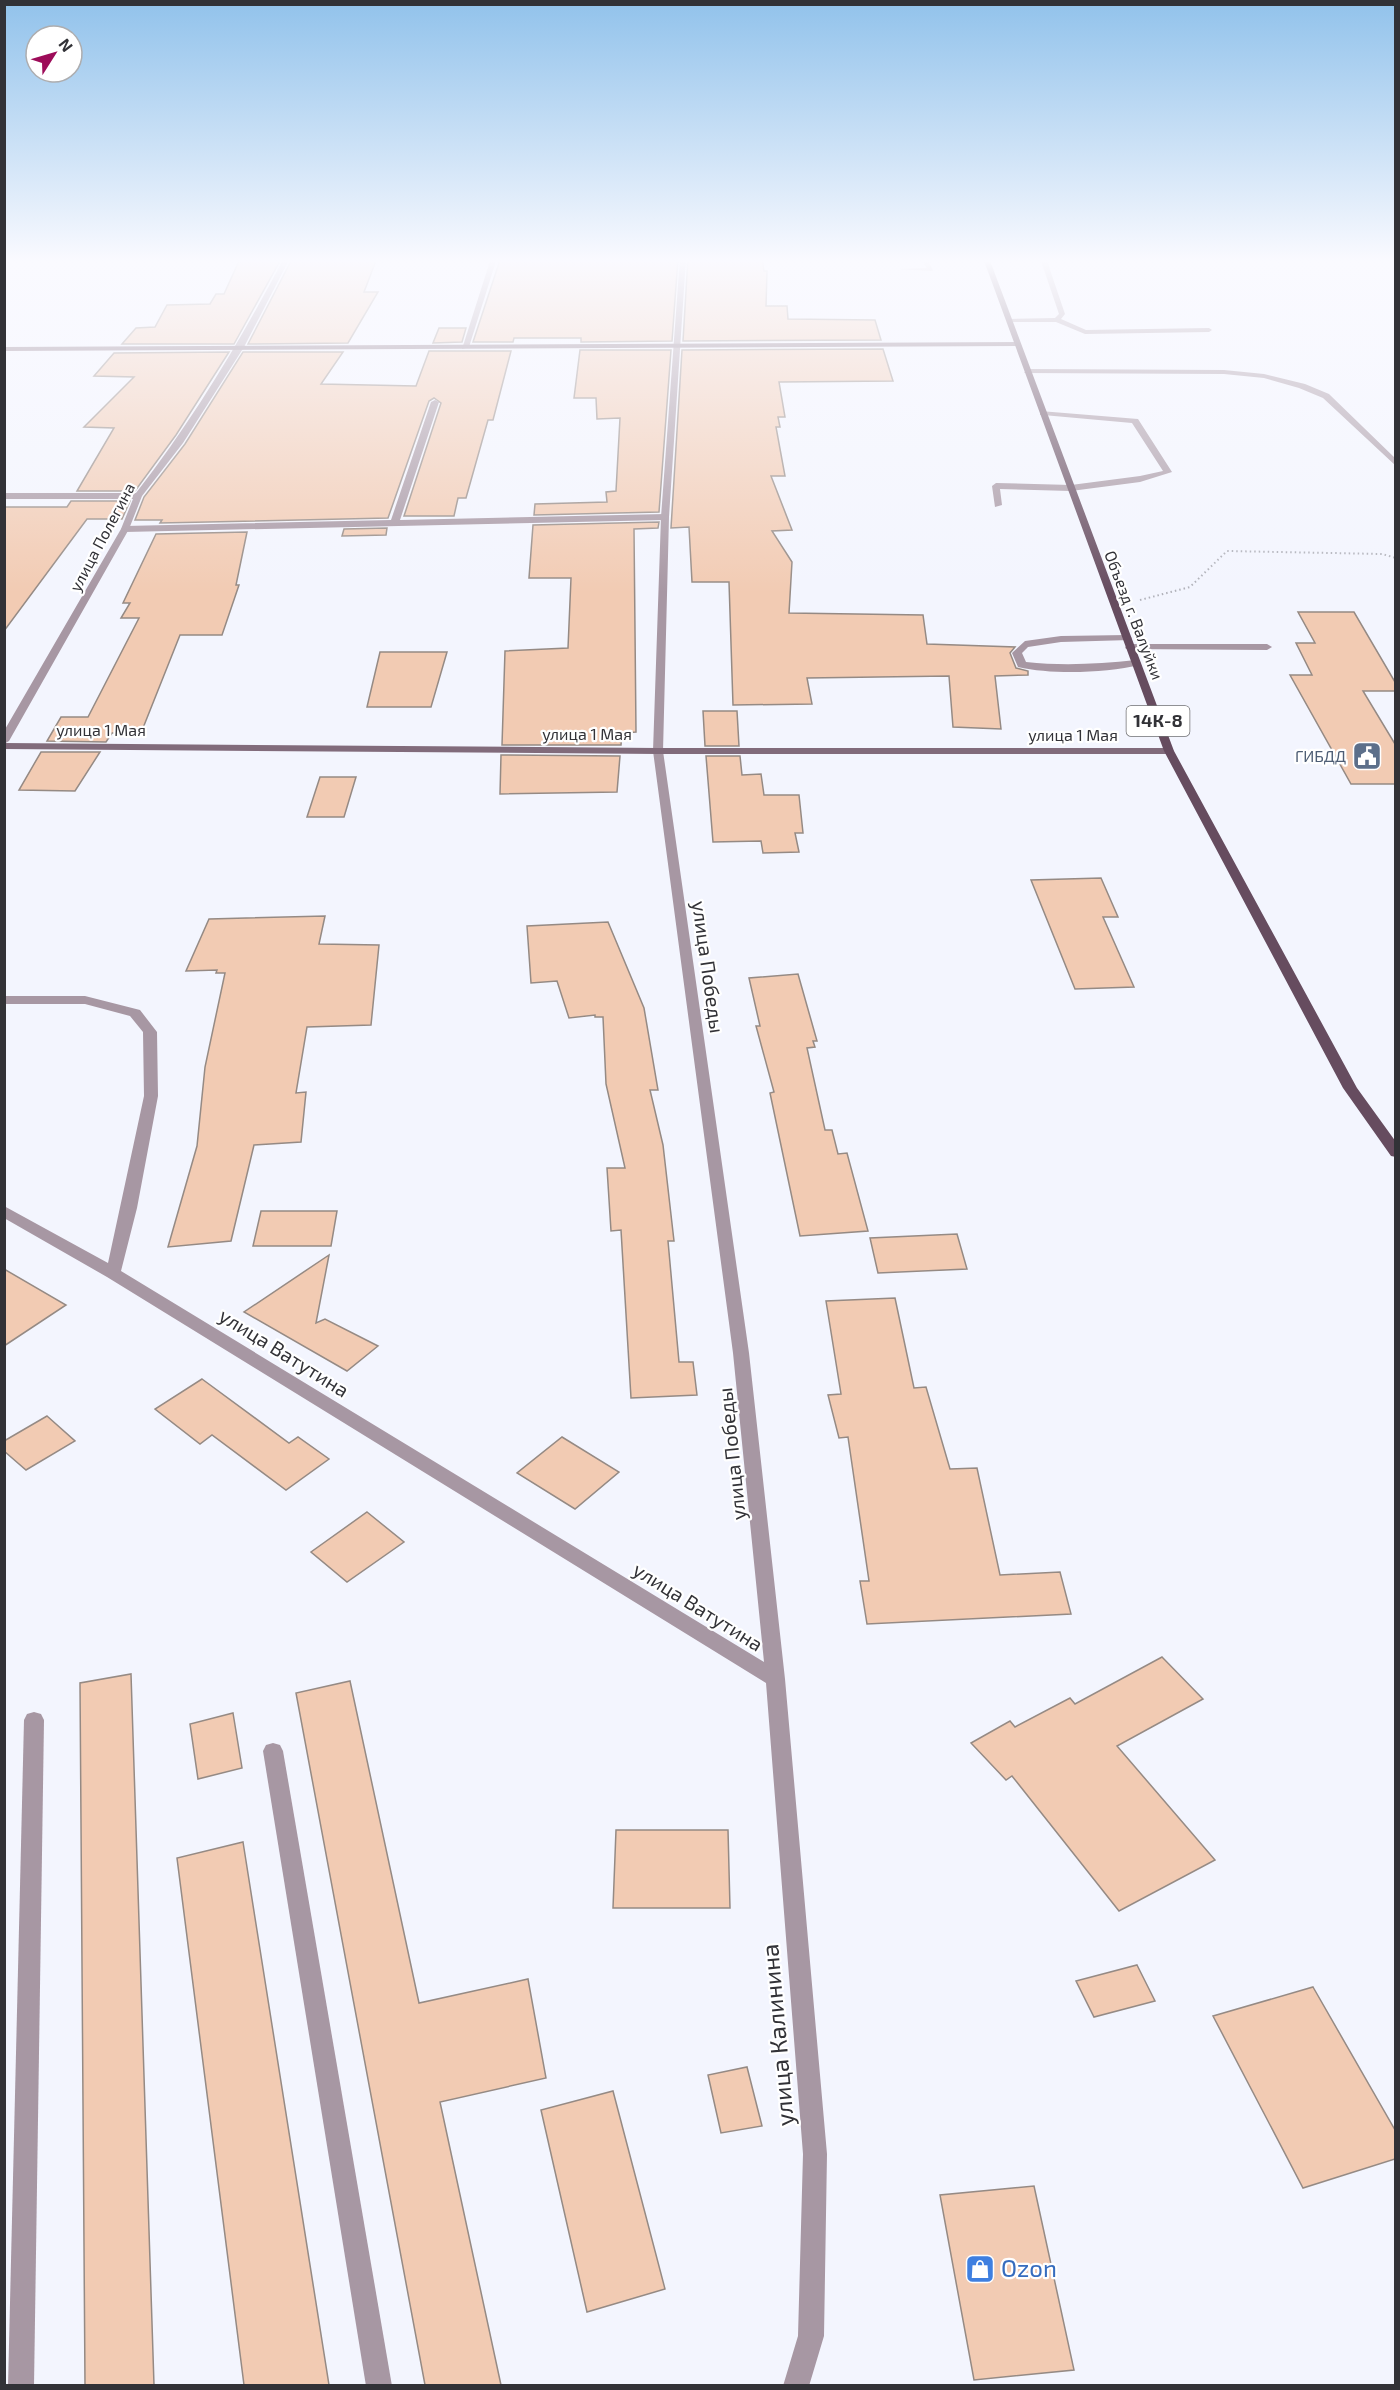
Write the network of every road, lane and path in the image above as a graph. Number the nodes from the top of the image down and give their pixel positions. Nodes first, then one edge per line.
1 (226, 370) edge
2 (674, 370) edge
3 (1027, 371) joint
4 (435, 402) dead end
5 (1043, 413) junction
6 (1395, 464) edge
7 (1071, 488) junction
8 (138, 495) junction
9 (4, 496) edge
10 (998, 505) dead end
11 (665, 517) junction
12 (395, 523) junction
13 (125, 529) junction
14 (1395, 558) edge
15 (1115, 606) junction
16 (1129, 642) junction
17 (1267, 647) dead end
18 (1136, 663) junction
19 (4, 744) edge
20 (658, 751) junction
21 (1169, 751) junction
22 (4, 1000) edge
23 (1395, 1153) edge
24 (4, 1211) edge
25 (113, 1273) junction
26 (775, 1679) junction
27 (34, 1720) dead end
28 (273, 1751) dead end
29 (21, 2385) edge
30 (380, 2385) edge
31 (796, 2385) edge

1 - 8 street, улица Полегина
2 - 11 street, улица Победы
3 - 5 main road, Объезд г. Валуйки / 14К-8
3 - 6 street
4 - 12 street
5 - 7 main road, Объезд г. Валуйки / 14К-8
5 - 7 street
7 - 10 street
7 - 15 main road, Объезд г. Валуйки / 14К-8
8 - 9 street
8 - 13 street, улица Полегина
11 - 12 street
11 - 20 street, улица Победы
12 - 13 street
13 - 19 street, улица Полегина
14 - 15 path
15 - 16 main road, Объезд г. Валуйки / 14К-8
16 - 17 street
16 - 18 main road, Объезд г. Валуйки / 14К-8
16 - 18 street
18 - 21 main road, Объезд г. Валуйки / 14К-8
19 - 20 street, улица 1 Мая
20 - 21 street, улица 1 Мая
20 - 26 street, улица Победы
21 - 23 main road, Объезд г. Валуйки / 14К-8
22 - 25 street
24 - 25 street, улица Ватутина
25 - 26 street, улица Ватутина
26 - 31 street, улица Калинина
27 - 29 street
28 - 30 street

